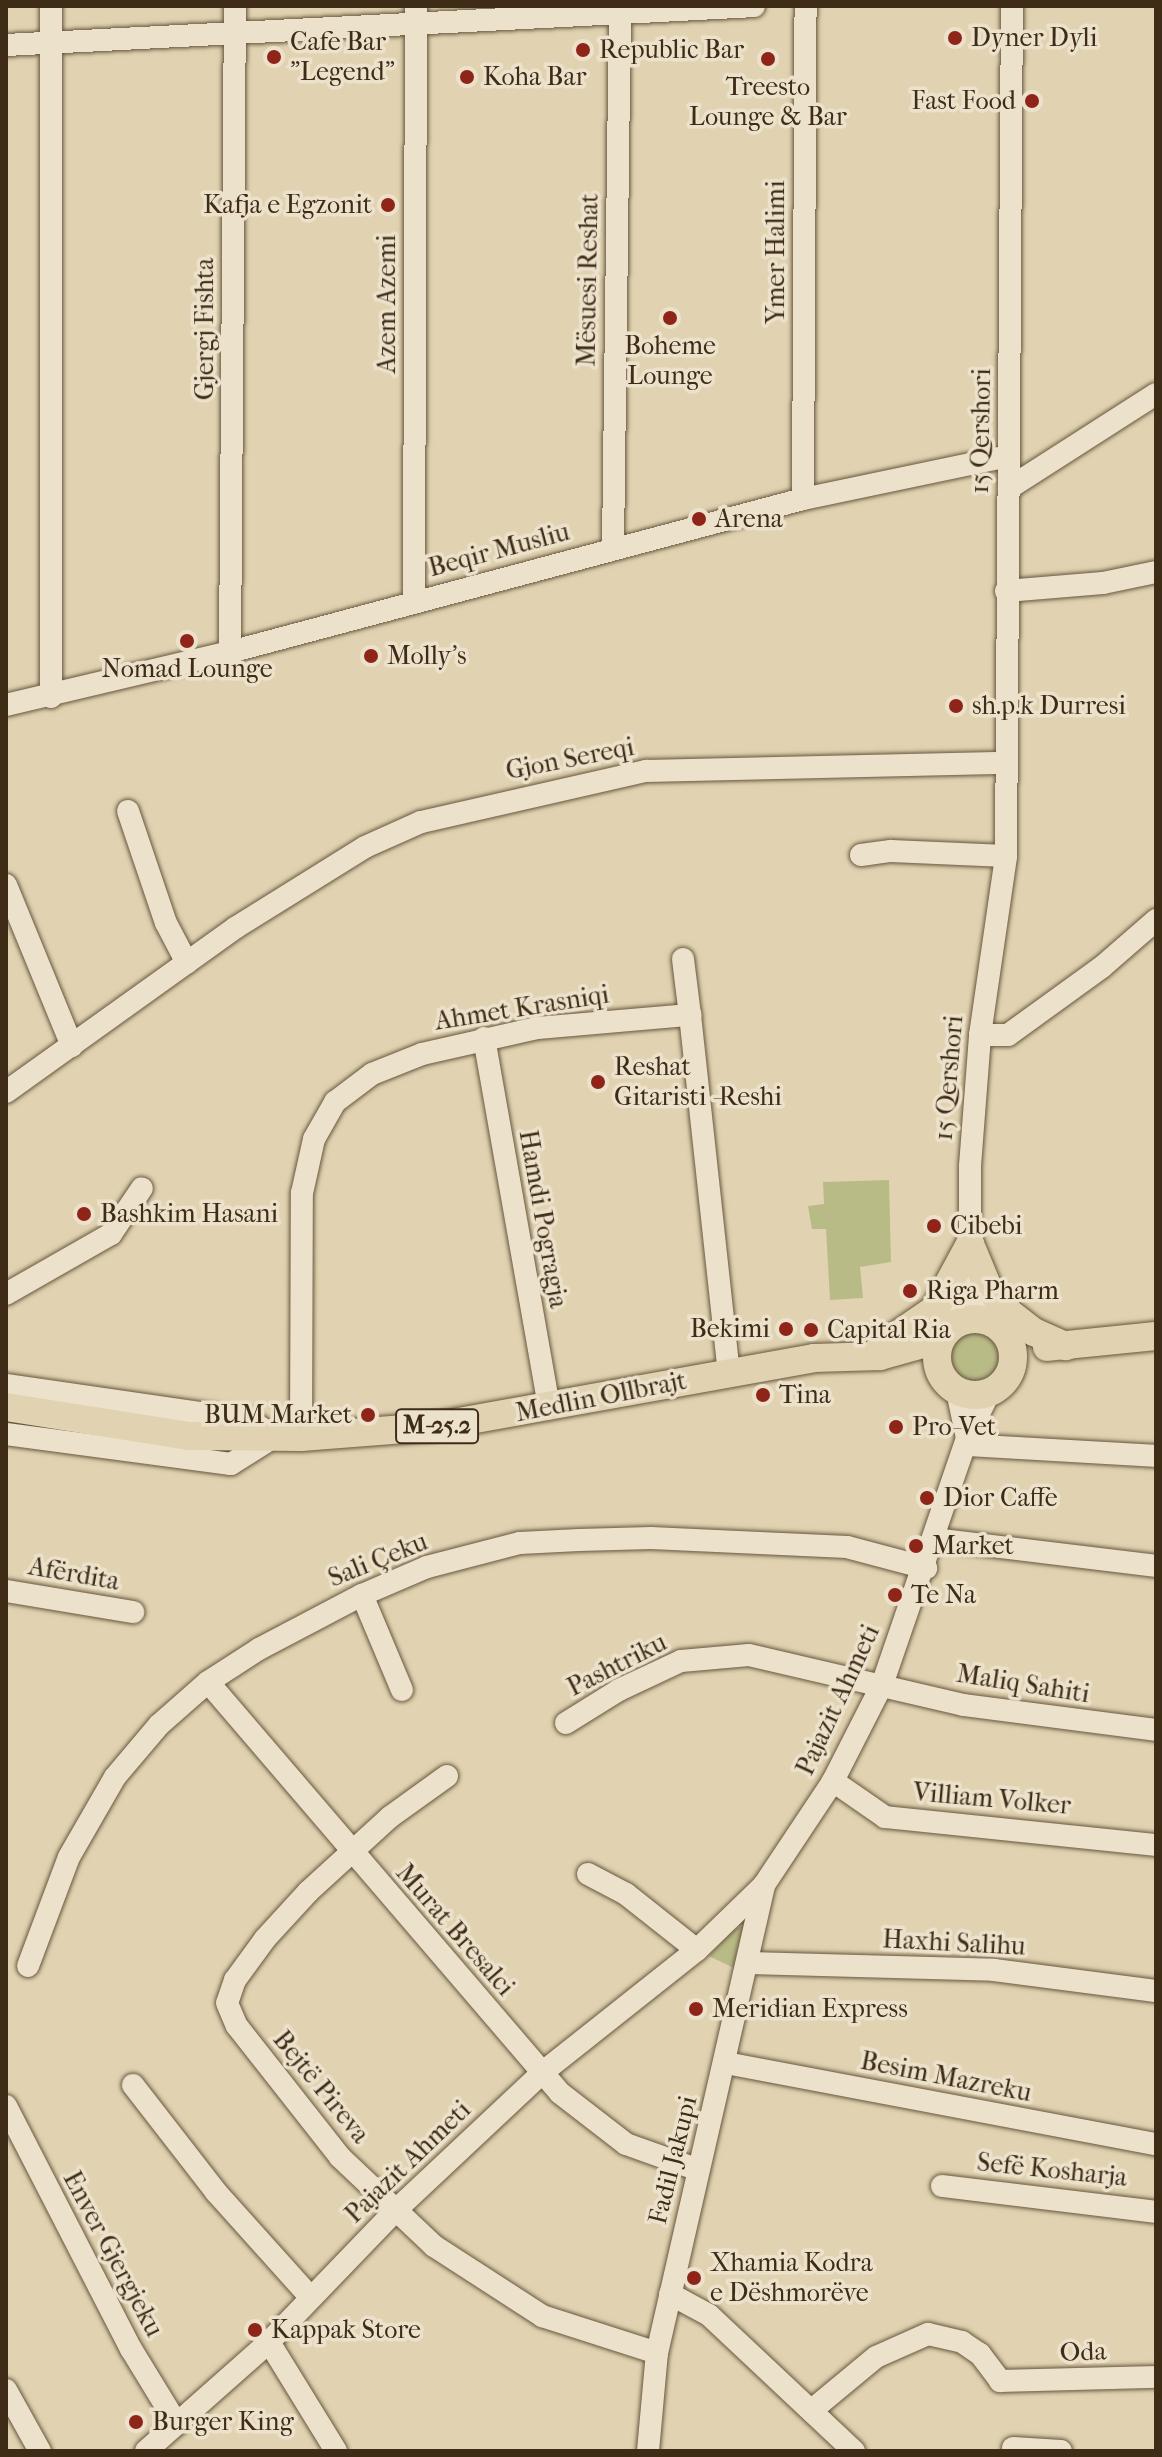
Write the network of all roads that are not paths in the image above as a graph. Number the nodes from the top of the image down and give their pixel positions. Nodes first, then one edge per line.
1 (51, 6) edge
2 (235, 6) edge
3 (754, 6) edge
4 (806, 6) edge
5 (1012, 6) edge
6 (620, 10) edge
7 (416, 15) edge
8 (235, 33) junction
9 (51, 43) junction
10 (6, 45) edge
11 (1156, 394) edge
12 (1009, 456) junction
13 (1009, 488) junction
14 (803, 499) junction
15 (613, 548) junction
16 (1156, 572) edge
17 (1006, 591) junction
18 (414, 602) junction
19 (230, 652) junction
20 (51, 697) junction
21 (6, 705) edge
22 (1007, 763) junction
23 (128, 811) dead end
24 (861, 855) dead end
25 (1006, 856) junction
26 (6, 885) edge
27 (1156, 920) edge
28 (683, 959) dead end
29 (187, 963) junction
30 (690, 1015) junction
31 (980, 1035) junction
32 (484, 1038) junction
33 (72, 1046) junction
34 (6, 1092) edge
35 (142, 1188) dead end
36 (970, 1251) junction
37 (6, 1294) edge
38 (986, 1320) junction
39 (949, 1331) junction
40 (1156, 1336) edge
41 (1011, 1342) junction
42 (1061, 1347) junction
43 (873, 1356) junction
44 (1012, 1370) junction
45 (729, 1373) junction
46 (6, 1385) edge
47 (950, 1385) junction
48 (989, 1393) junction
49 (6, 1407) edge
50 (549, 1408) junction
51 (6, 1434) edge
52 (288, 1437) junction
53 (967, 1441) junction
54 (1156, 1456) edge
55 (934, 1539) junction
56 (1156, 1566) edge
57 (926, 1568) junction
58 (6, 1591) edge
59 (362, 1595) junction
60 (133, 1612) dead end
61 (208, 1682) junction
62 (882, 1685) junction
63 (402, 1690) dead end
64 (566, 1723) dead end
65 (1156, 1730) edge
66 (447, 1776) dead end
67 (833, 1781) junction
68 (1156, 1845) edge
69 (350, 1852) junction
70 (588, 1874) dead end
71 (764, 1885) junction
72 (697, 1950) junction
73 (749, 1963) junction
74 (28, 1966) dead end
75 (1156, 1991) edge
76 (726, 2063) junction
77 (543, 2072) junction
78 (133, 2085) dead end
79 (6, 2106) edge
80 (1156, 2144) edge
81 (696, 2169) junction
82 (942, 2186) dead end
83 (396, 2210) junction
84 (1156, 2212) edge
85 (670, 2294) junction
86 (311, 2298) junction
87 (269, 2342) junction
88 (657, 2353) junction
89 (1156, 2377) edge
90 (6, 2390) edge
91 (812, 2410) junction
92 (177, 2424) junction
93 (1013, 2448) dead end
94 (40, 2451) edge
95 (146, 2451) edge
96 (336, 2451) edge
97 (648, 2451) edge
98 (854, 2451) edge
99 (1061, 2451) edge

1 - 9 street
2 - 8 street, Gjergj Fishta
3 - 6 street
4 - 14 street, Ymer Halimi
5 - 12 street, 15 Qershori
6 - 7 street
6 - 15 street, Mësuesi Reshat
7 - 8 street
7 - 18 street, Azem Azemi
8 - 9 street
8 - 19 street, Gjergj Fishta
9 - 10 street
9 - 20 street
11 - 13 street
12 - 13 street, 15 Qershori
12 - 14 street, Beqir Musliu
13 - 17 street, 15 Qershori
14 - 15 street, Beqir Musliu
15 - 18 street, Beqir Musliu
16 - 17 street
17 - 22 street, 15 Qershori
18 - 19 street, Beqir Musliu
19 - 20 street, Beqir Musliu
20 - 21 street, Beqir Musliu
22 - 25 street, 15 Qershori
22 - 29 street, Gjon Sereqi
23 - 29 street
24 - 25 street
25 - 31 street, 15 Qershori
26 - 33 street
27 - 31 street
28 - 30 street
29 - 33 street, Gjon Sereqi
30 - 32 street, Ahmet Krasniqi
30 - 45 street
31 - 36 street, 15 Qershori
32 - 50 street, Hamdi Pogragja
32 - 52 street, Ahmet Krasniqi
33 - 34 street, Gjon Sereqi
35 - 37 street
36 - 38 street, 15 Qershori
36 - 39 street, 15 Qershori
36 - 42 main road
36 - 43 main road
38 - 39 main road, M-25.2
38 - 41 main road
39 - 43 main road, Medlin Ollbrajt / M-25.2
39 - 47 main road
40 - 42 main road
41 - 42 main road
41 - 44 main road
42 - 44 main road
43 - 45 main road, Medlin Ollbrajt / M-25.2
43 - 47 main road, Medlin Ollbrajt / M-25.2
44 - 48 main road
45 - 50 main road, Medlin Ollbrajt / M-25.2
46 - 52 street
47 - 48 main road, M-25.2
47 - 53 street
48 - 53 street, Pajazit Ahmeti
49 - 52 main road, Medlin Ollbrajt / M-25.2
50 - 52 main road, Medlin Ollbrajt / M-25.2
51 - 52 street, Medlin Ollbrajt
53 - 54 street
53 - 55 street, Pajazit Ahmeti
55 - 56 street
55 - 57 street, Pajazit Ahmeti
57 - 59 street, Sali Çeku
57 - 62 street, Pajazit Ahmeti
58 - 60 street, Afërdita
59 - 61 street, Sali Çeku
59 - 63 street
61 - 69 street, Murat Bresalci
61 - 74 street, Sali Çeku
62 - 64 street, Pashtriku
62 - 65 street, Maliq Sahiti
62 - 67 street, Pajazit Ahmeti
66 - 69 street, Bejtë Pireva
67 - 68 street, Villiam Volker
67 - 71 street, Pajazit Ahmeti
69 - 77 street, Murat Bresalci
69 - 83 street, Bejtë Pireva
70 - 72 street
71 - 72 street, Pajazit Ahmeti
71 - 73 street, Fadil Jakupi
72 - 77 street, Pajazit Ahmeti
73 - 75 street, Haxhi Salihu
73 - 76 street, Fadil Jakupi
76 - 80 street, Besim Mazreku
76 - 81 street, Fadil Jakupi
77 - 81 street, Murat Bresalci
77 - 83 street, Pajazit Ahmeti
78 - 86 street
79 - 92 street, Enver Gjergjeku
81 - 85 street, Fadil Jakupi
82 - 84 street, Sefë Kosharja
83 - 86 street, Pajazit Ahmeti
83 - 88 street, Bejtë Pireva
85 - 88 street, Fadil Jakupi
85 - 91 street
86 - 87 street, Pajazit Ahmeti
87 - 92 street, Pajazit Ahmeti
87 - 96 street
88 - 97 street, Fadil Jakupi
89 - 91 street, Oda
90 - 94 street
91 - 98 street
92 - 95 street, Pajazit Ahmeti
93 - 99 street

